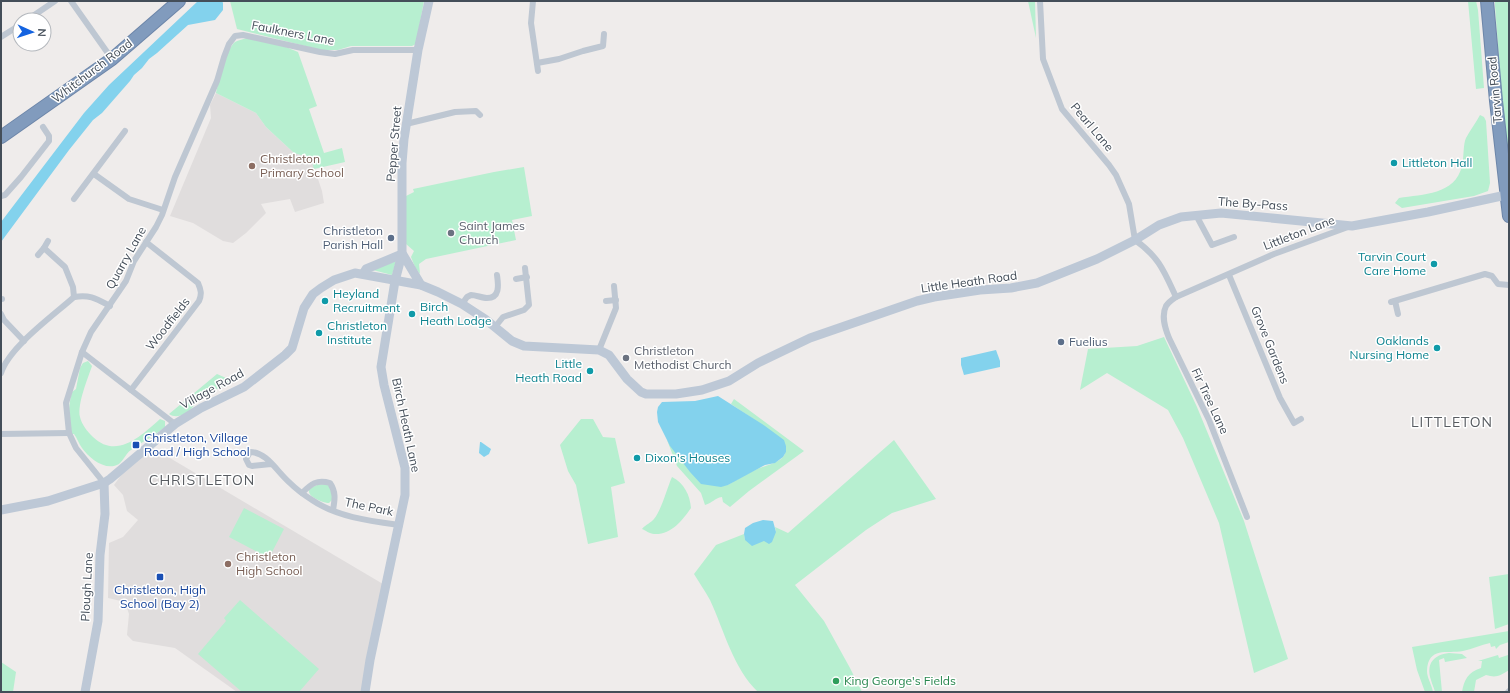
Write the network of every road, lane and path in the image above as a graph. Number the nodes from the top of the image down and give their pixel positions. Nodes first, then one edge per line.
1 (55, 1) edge
2 (71, 1) edge
3 (429, 1) edge
4 (533, 1) edge
5 (1040, 1) edge
6 (176, 2) edge
7 (1489, 4) edge
8 (39, 12) edge
9 (12, 30) edge
10 (604, 34) dead end
11 (235, 36) joint
12 (1, 37) edge
13 (418, 50) junction
14 (112, 59) junction
15 (537, 63) junction
16 (538, 71) dead end
17 (480, 115) dead end
18 (406, 124) junction
19 (43, 127) dead end
20 (125, 131) dead end
21 (1, 137) edge
22 (94, 174) junction
23 (1507, 189) edge
24 (1, 196) edge
25 (74, 199) dead end
26 (163, 210) junction
27 (1196, 215) junction
28 (1509, 216) edge
29 (1352, 226) junction
30 (1234, 237) dead end
31 (1135, 240) junction
32 (48, 241) dead end
33 (146, 242) junction
34 (44, 248) junction
35 (402, 253) junction
36 (38, 255) dead end
37 (526, 268) dead end
38 (363, 274) junction
39 (497, 275) dead end
40 (1229, 275) junction
41 (526, 277) junction
42 (516, 279) dead end
43 (396, 280) junction
44 (421, 285) junction
45 (1509, 285) edge
46 (614, 286) dead end
47 (74, 297) junction
48 (1176, 297) junction
49 (606, 300) dead end
50 (616, 300) junction
51 (462, 304) junction
52 (110, 306) junction
53 (1, 314) edge
54 (1398, 314) dead end
55 (495, 327) junction
56 (24, 341) junction
57 (599, 350) junction
58 (82, 352) junction
59 (1, 373) edge
60 (132, 390) junction
61 (1301, 419) dead end
62 (175, 424) junction
63 (69, 433) junction
64 (1, 434) edge
65 (271, 464) dead end
66 (104, 483) junction
67 (302, 493) junction
68 (1, 510) edge
69 (333, 510) junction
70 (1247, 517) dead end
71 (400, 525) junction
72 (84, 692) edge
73 (365, 692) edge

1 - 8 street
2 - 14 street
3 - 13 street, Pepper Street
4 - 15 street
5 - 31 street, Pearl Lane
6 - 14 highway, Whitchurch Road
7 - 23 highway, Tarvin Road
9 - 12 street
10 - 15 street
11 - 13 street, Faulkners Lane
11 - 26 street, Quarry Lane
13 - 18 street, Pepper Street
14 - 21 highway, Whitchurch Road
15 - 16 street
17 - 18 street
18 - 35 street, Pepper Street
19 - 24 street
20 - 22 street
22 - 25 street
22 - 26 street
23 - 28 highway, Tarvin Road
23 - 29 street, Littleton Lane
26 - 33 street, Quarry Lane
27 - 29 street, The By-Pass
27 - 30 street
27 - 31 street, The By-Pass
29 - 40 street, Littleton Lane
31 - 48 street
31 - 57 street, Little Heath Road
32 - 34 street
33 - 52 street, Quarry Lane
33 - 60 street, Woodfields
34 - 36 street
34 - 47 street
35 - 38 street
35 - 43 street, Pepper Street
35 - 44 street, Pepper Street
37 - 41 street
38 - 43 street, Village Road
38 - 62 street, Village Road
39 - 51 street
40 - 48 street, Littleton Lane
40 - 61 street, Grove Gardens
41 - 42 street
41 - 55 street
43 - 44 street
43 - 71 street, Birch Heath Lane
44 - 51 street
45 - 54 street
46 - 50 street
47 - 52 street
47 - 56 street
48 - 70 street, Fir Tree Lane
49 - 50 street
50 - 57 street
51 - 55 street
52 - 58 street, Quarry Lane
53 - 56 street
55 - 57 street
56 - 59 street
58 - 60 street
58 - 63 street, Quarry Lane
60 - 62 street
62 - 66 street, Village Road
63 - 64 street
63 - 66 street, Quarry Lane
65 - 67 street, The Park
66 - 68 street
66 - 72 street, Plough Lane
67 - 69 street, The Park
67 - 69 street, The Park
69 - 71 street, The Park
71 - 73 street, Birch Heath Lane

